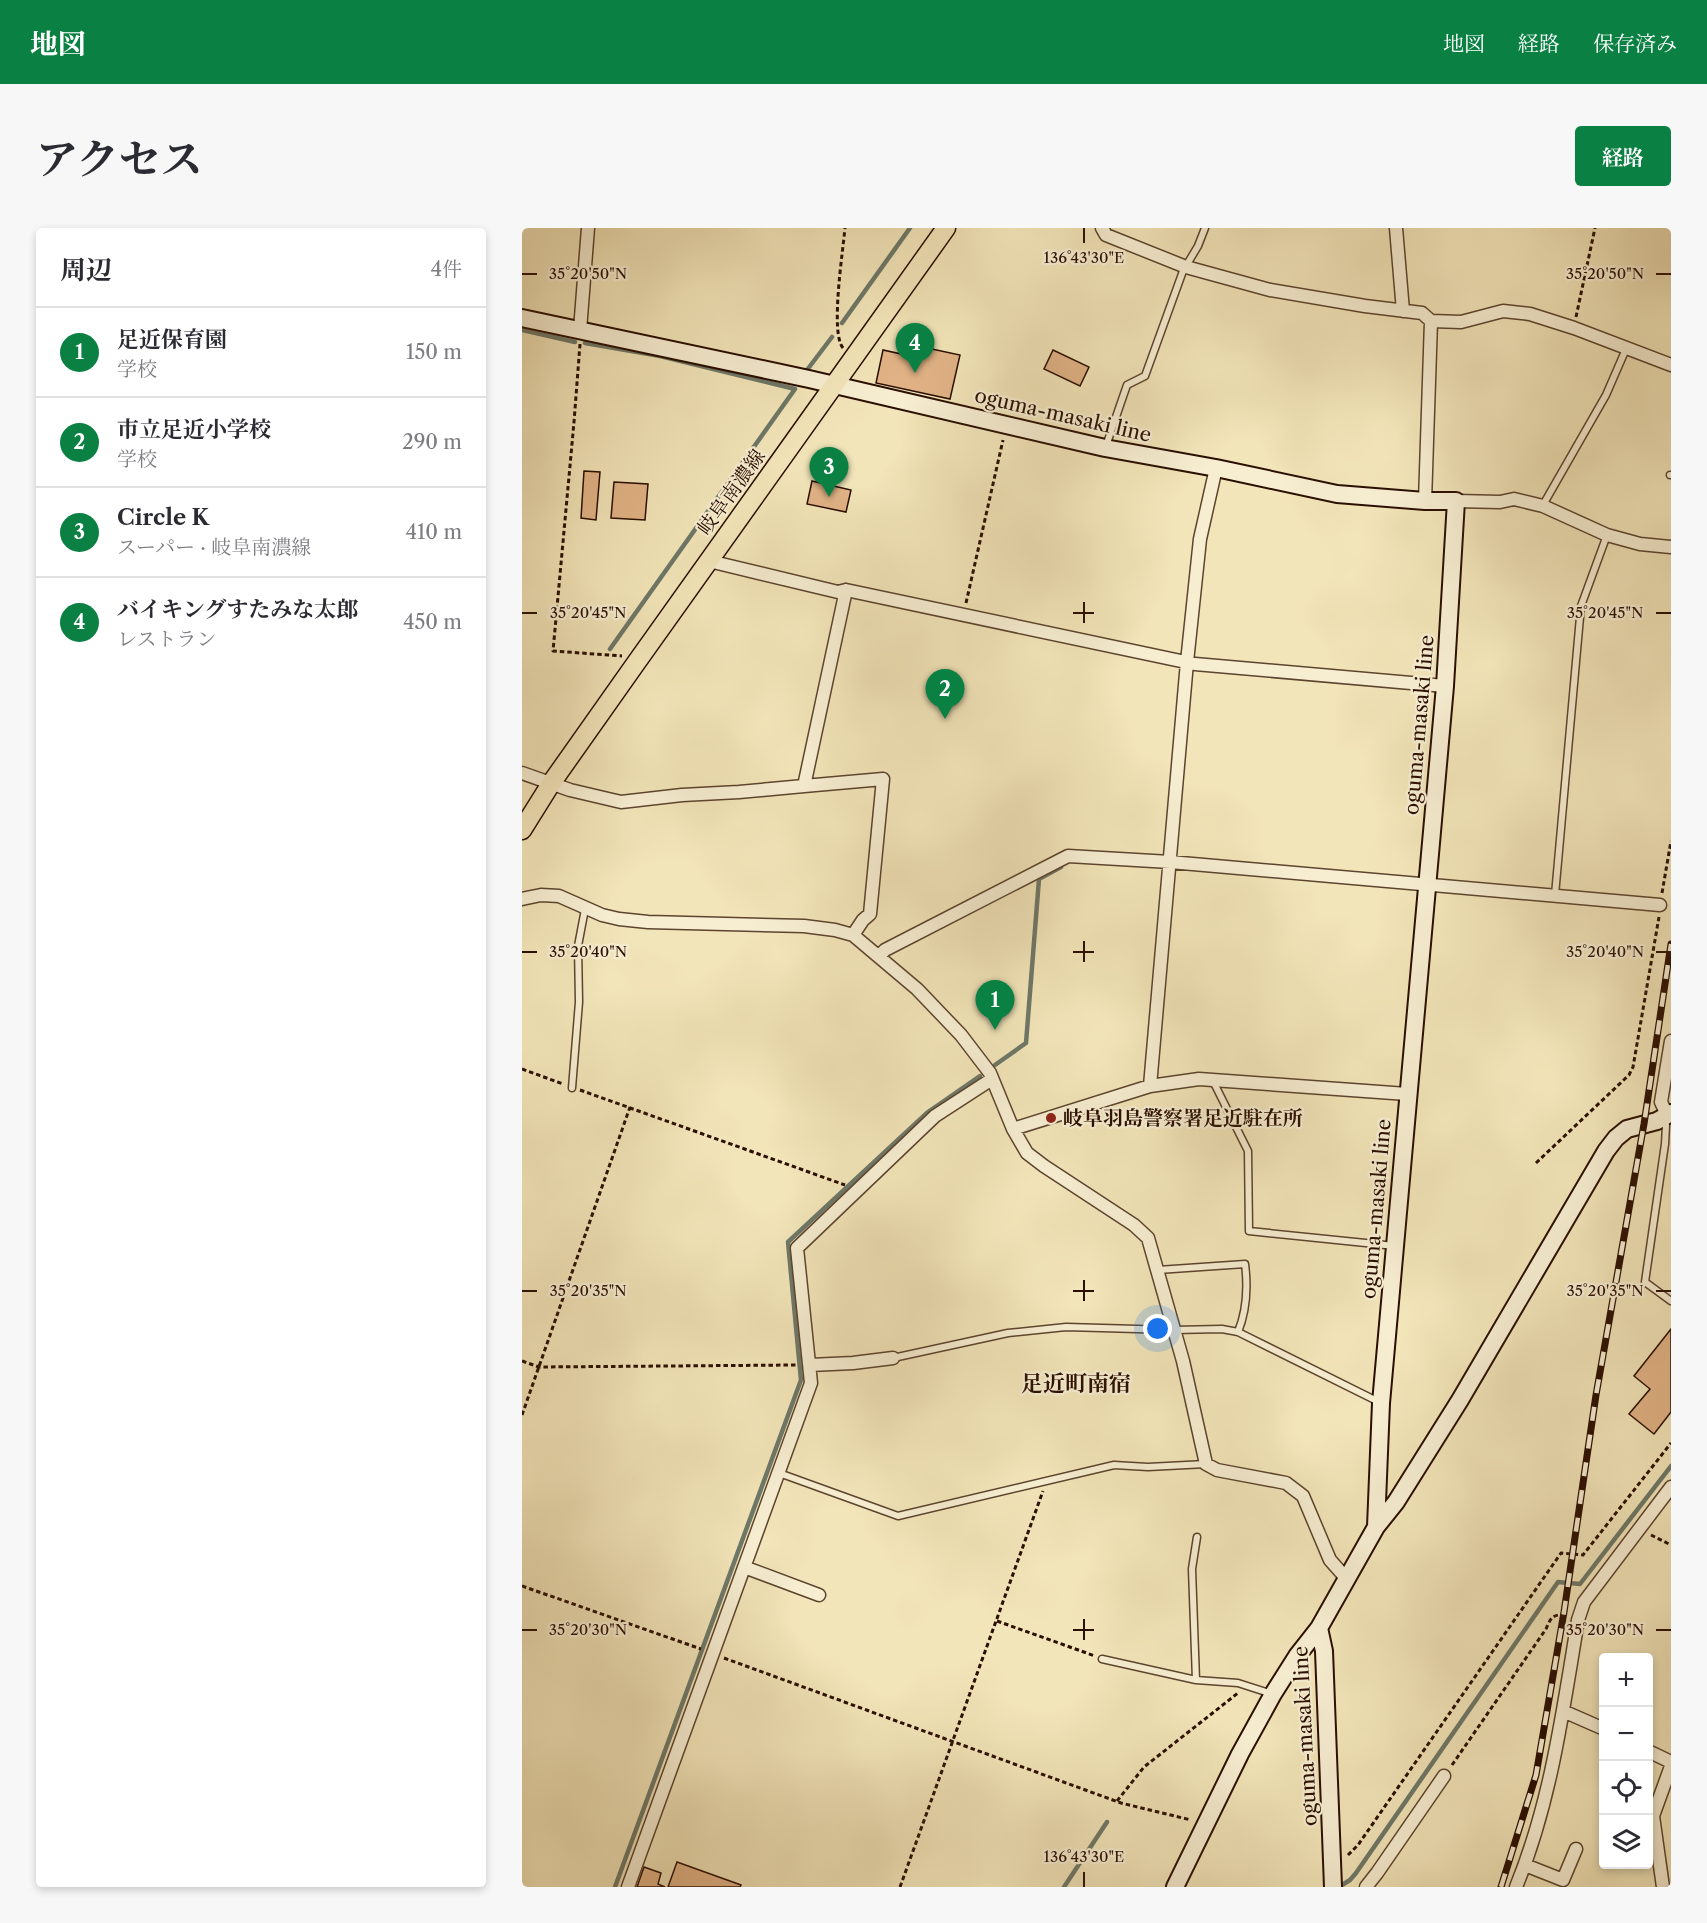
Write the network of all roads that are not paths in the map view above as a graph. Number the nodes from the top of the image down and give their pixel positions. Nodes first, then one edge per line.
1 (588, 228) edge
2 (946, 228) edge
3 (1102, 228) edge
4 (1205, 228) edge
5 (1396, 228) edge
6 (1186, 267) junction
7 (1403, 310) junction
8 (522, 318) edge
9 (1431, 321) junction
10 (580, 330) junction
11 (1626, 349) junction
12 (1671, 365) edge
13 (834, 386) junction
14 (1105, 448) junction
15 (1216, 468) junction
16 (1425, 501) junction
17 (1456, 501) junction
18 (1543, 506) junction
19 (1607, 535) junction
20 (1671, 547) edge
21 (709, 561) junction
22 (846, 590) junction
23 (1187, 662) junction
24 (1445, 686) junction
25 (522, 773) edge
26 (552, 782) junction
27 (804, 786) junction
28 (522, 814) edge
29 (522, 830) edge
30 (1170, 862) junction
31 (1426, 884) junction
32 (1555, 895) junction
33 (522, 899) edge
34 (1660, 905) road end
35 (585, 909) junction
36 (853, 935) junction
37 (879, 956) junction
38 (1671, 1041) edge
39 (992, 1079) junction
40 (1213, 1080) junction
41 (1150, 1086) junction
42 (572, 1088) dead end
43 (1407, 1094) junction
44 (1667, 1115) edge
45 (1013, 1129) junction
46 (1395, 1246) junction
47 (1158, 1270) junction
48 (1671, 1290) edge
49 (1668, 1298) edge
50 (1173, 1330) junction
51 (1238, 1332) junction
52 (893, 1358) joint
53 (810, 1365) junction
54 (1381, 1403) junction
55 (1206, 1464) junction
56 (779, 1473) junction
57 (1671, 1487) edge
58 (1376, 1527) junction
59 (1197, 1538) dead end
60 (744, 1567) junction
61 (1346, 1578) junction
62 (819, 1595) dead end
63 (1319, 1628) junction
64 (1102, 1659) road end
65 (1196, 1680) junction
66 (1273, 1694) junction
67 (1563, 1711) junction
68 (1599, 1727) edge
69 (1653, 1754) edge
70 (1671, 1764) edge
71 (1444, 1776) road end
72 (1576, 1850) dead end
73 (1525, 1865) junction
74 (1332, 1883) edge
75 (628, 1887) edge
76 (1175, 1887) edge
77 (1366, 1887) edge
78 (1516, 1887) edge
79 (1663, 1887) edge

1 - 10 street
2 - 13 main road, 岐阜南濃線
3 - 6 street
4 - 6 lane
5 - 7 street
6 - 7 street
6 - 14 lane
7 - 9 street
8 - 10 main road, oguma-masaki line
9 - 11 street
9 - 16 street
10 - 13 main road, oguma-masaki line
11 - 12 street
11 - 18 lane
13 - 14 main road, oguma-masaki line
13 - 21 main road, 岐阜南濃線
14 - 15 main road, oguma-masaki line
15 - 16 main road, oguma-masaki line
15 - 23 street
16 - 17 main road, oguma-masaki line
17 - 18 street
17 - 24 main road, oguma-masaki line
18 - 19 street
19 - 20 street
19 - 32 lane
21 - 22 street
21 - 26 main road, 岐阜南濃線
22 - 23 street
22 - 27 street
23 - 24 street
23 - 30 street
24 - 31 main road, oguma-masaki line
25 - 26 street
26 - 27 street
26 - 28 main road, 岐阜南濃線
26 - 29 main road, 岐阜南濃線
27 - 36 street
30 - 31 street
30 - 37 street
30 - 41 street
31 - 32 street
31 - 43 main road, oguma-masaki line
32 - 34 street
33 - 35 street
35 - 36 street
35 - 42 lane
36 - 37 street
37 - 39 street
38 - 44 street
39 - 45 street
39 - 53 street
40 - 41 street
40 - 43 street
40 - 46 lane
41 - 45 street
43 - 46 main road, oguma-masaki line
44 - 49 lane
44 - 58 main road
45 - 47 street
46 - 54 main road, oguma-masaki line
47 - 50 street
47 - 51 lane
48 - 49 lane
50 - 51 lane
50 - 52 lane
50 - 55 street
51 - 54 lane
52 - 53 street
53 - 56 street
54 - 58 main road, oguma-masaki line
55 - 56 lane
55 - 61 street
56 - 60 street
57 - 67 street
58 - 61 main road, oguma-masaki line
59 - 65 lane
60 - 62 street
60 - 75 street
61 - 63 main road, oguma-masaki line
63 - 66 main road
63 - 74 main road, oguma-masaki line
64 - 65 lane
65 - 66 lane
66 - 76 main road
67 - 68 street
67 - 73 street
69 - 70 street
70 - 79 street
71 - 77 street
72 - 73 street
73 - 78 street

